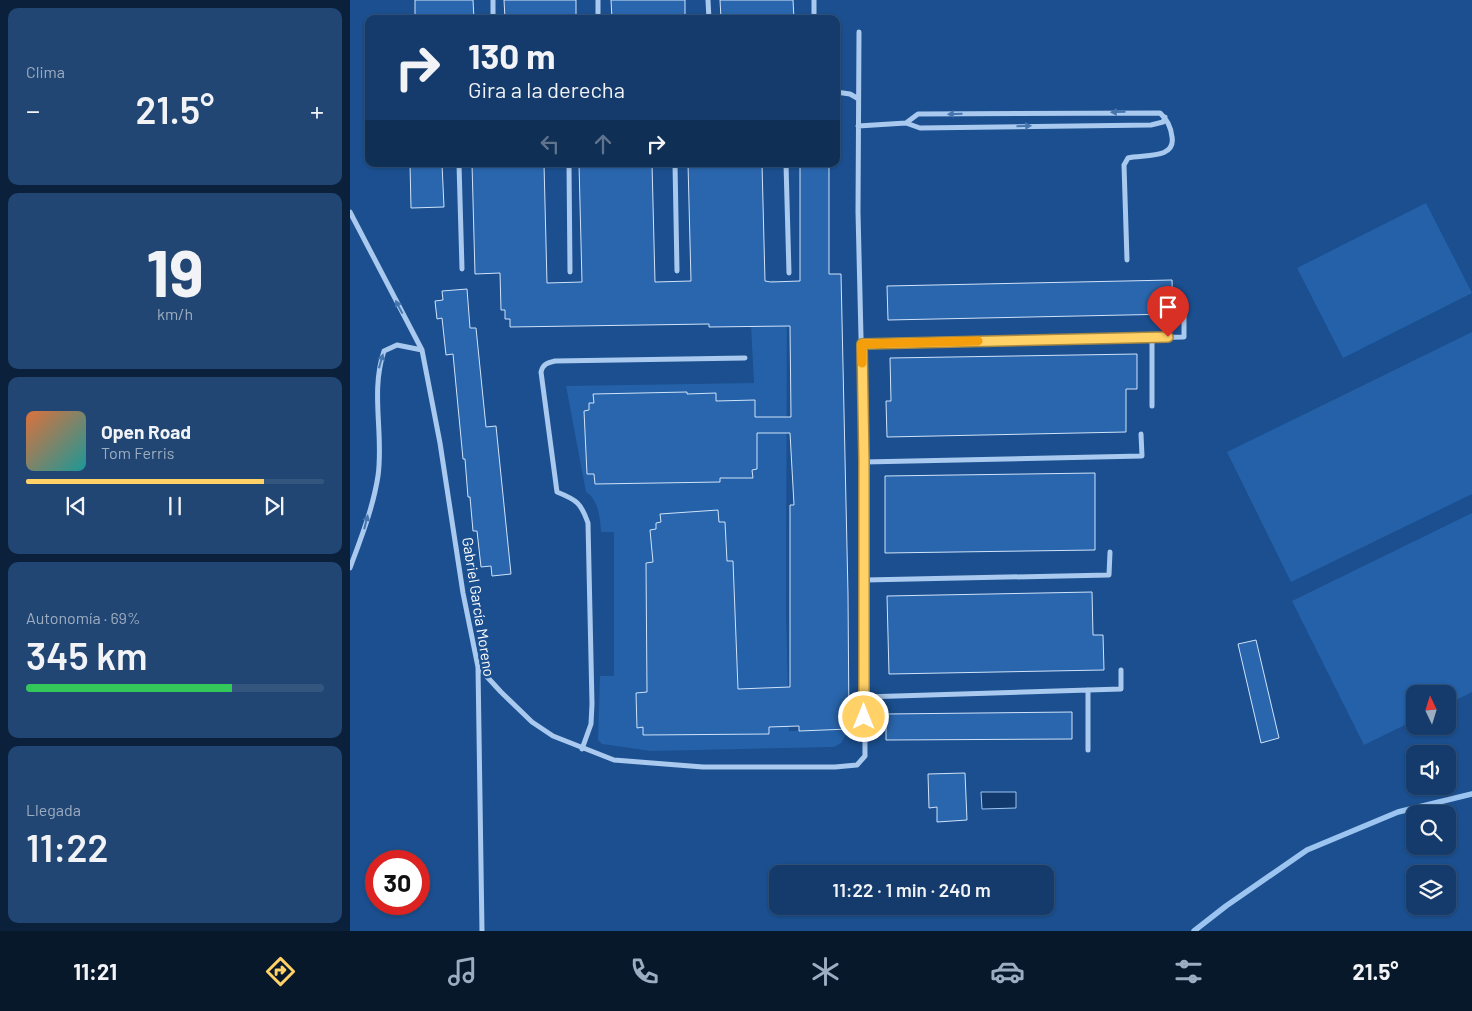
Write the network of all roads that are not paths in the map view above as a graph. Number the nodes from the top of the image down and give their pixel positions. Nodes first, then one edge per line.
1 (492, 0) edge
2 (598, 0) edge
3 (708, 0) edge
4 (814, 0) edge
5 (493, 15) edge
6 (598, 15) edge
7 (709, 15) edge
8 (814, 15) edge
9 (859, 32) dead end
10 (840, 93) edge
11 (858, 98) junction
12 (1165, 117) junction
13 (906, 123) junction
14 (858, 126) junction
15 (459, 167) edge
16 (569, 167) edge
17 (675, 167) edge
18 (786, 167) edge
19 (350, 212) edge
20 (1127, 260) dead end
21 (462, 269) dead end
22 (677, 271) dead end
23 (570, 272) dead end
24 (789, 272) dead end
25 (1184, 312) dead end
26 (1152, 337) junction
27 (862, 344) junction
28 (422, 350) junction
29 (745, 358) dead end
30 (1152, 406) dead end
31 (1141, 434) dead end
32 (864, 462) junction
33 (1110, 552) dead end
34 (350, 568) edge
35 (865, 580) junction
36 (478, 667) junction
37 (1121, 670) dead end
38 (1088, 690) junction
39 (864, 697) junction
40 (582, 749) junction
41 (1088, 750) dead end
42 (482, 931) edge

1 - 5 street
2 - 6 street
3 - 7 street
4 - 8 street
9 - 11 street
10 - 11 street
11 - 14 street
12 -> 13 street
13 -> 12 street
12 - 20 street
13 - 14 street
14 - 27 street
15 - 21 street
16 - 23 street
17 - 22 street
18 - 24 street
28 -> 19 street, Gabriel García Moreno
25 - 26 street
26 - 27 street
26 - 30 street
27 - 32 street
34 -> 28 street
28 - 36 street, Gabriel García Moreno
29 - 40 street
31 - 32 street
32 - 35 street
33 - 35 street
35 - 39 street
36 - 40 street
36 - 42 street, Gabriel García Moreno
37 - 38 street
38 - 39 street
38 - 41 street
39 - 40 street

